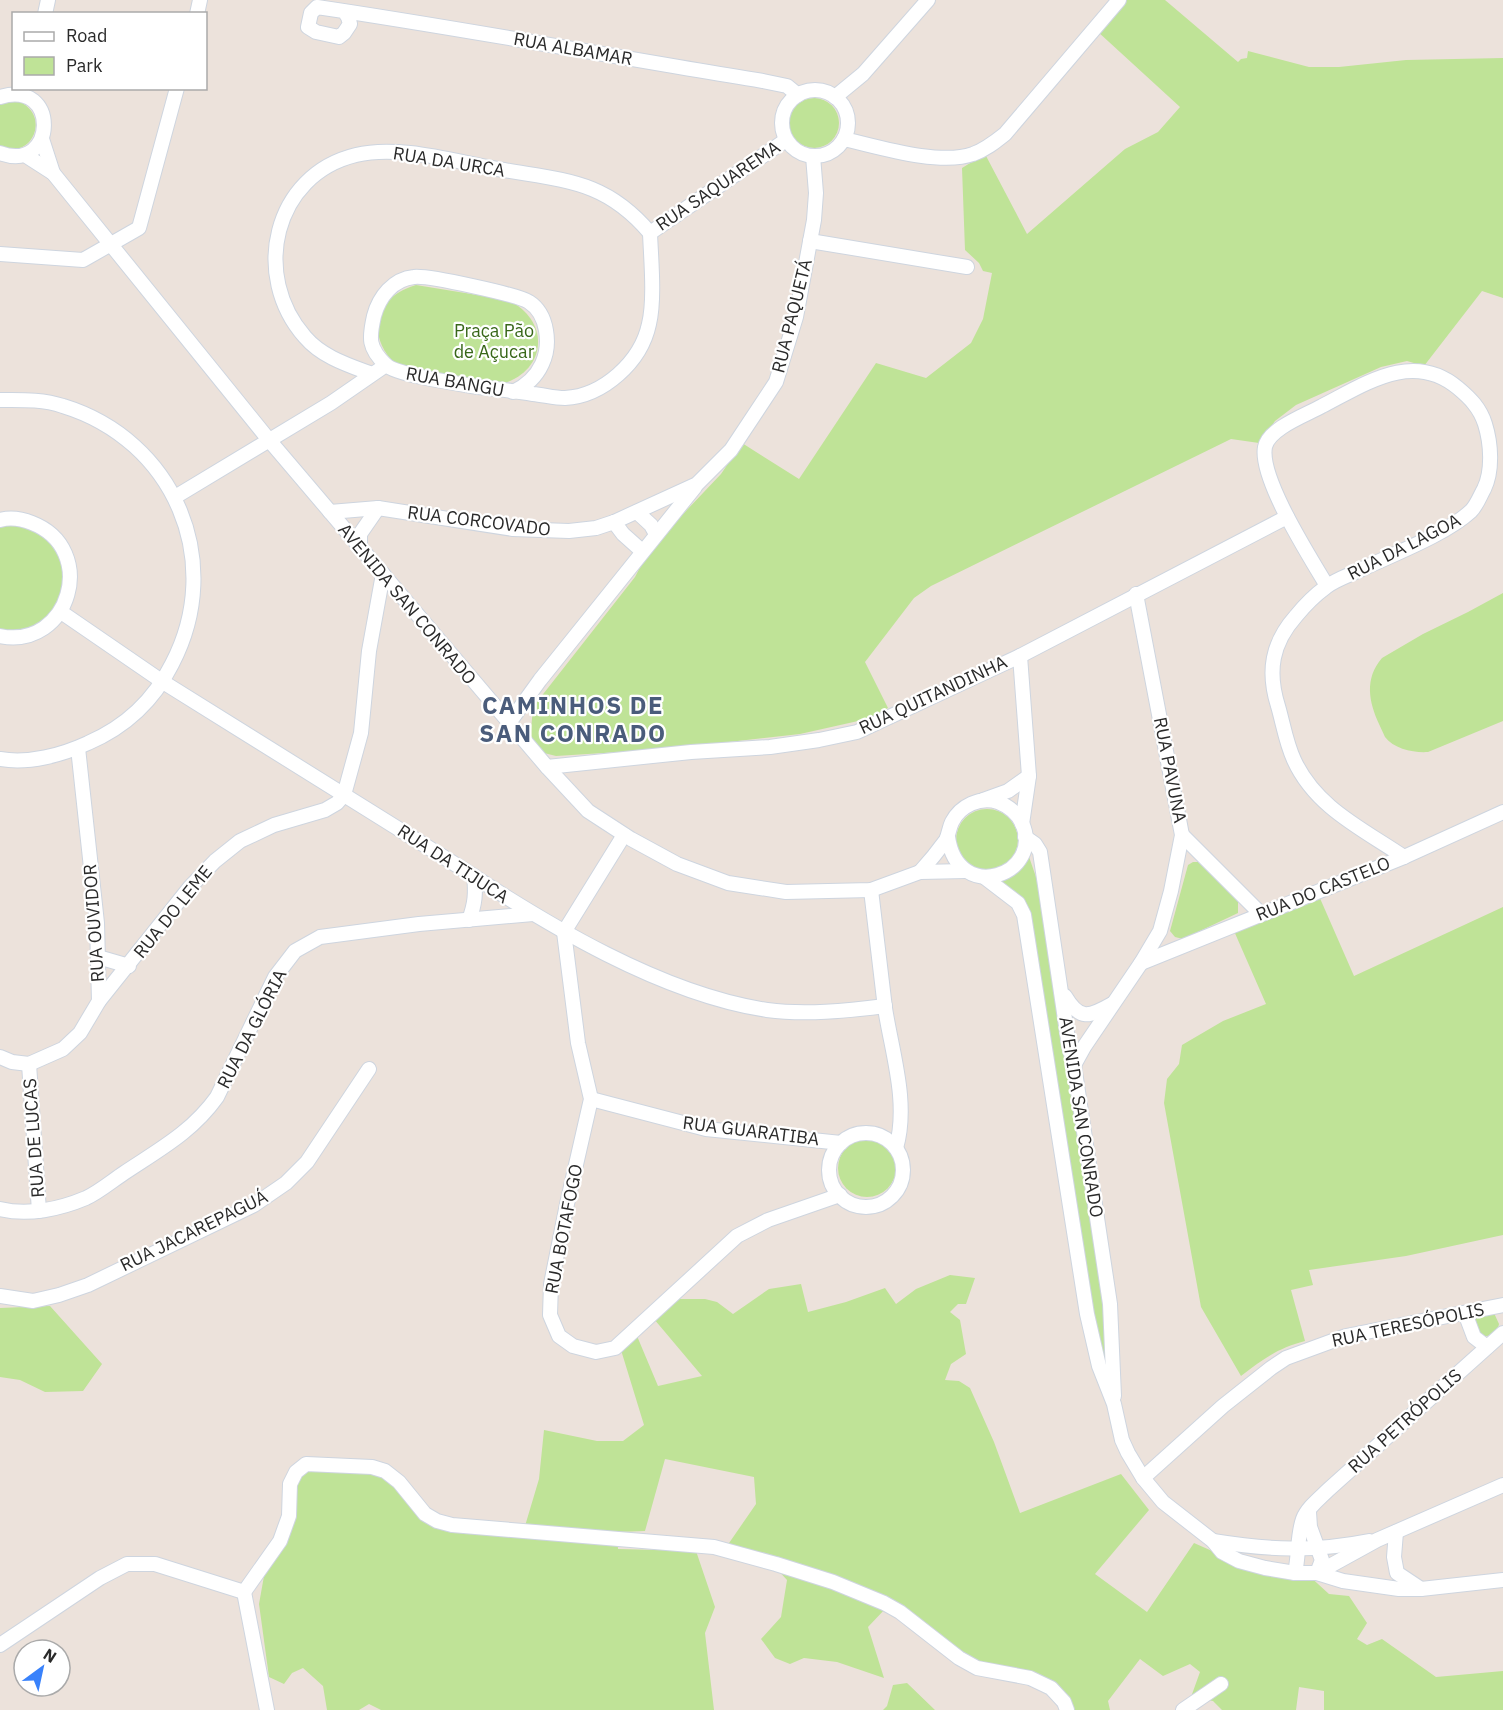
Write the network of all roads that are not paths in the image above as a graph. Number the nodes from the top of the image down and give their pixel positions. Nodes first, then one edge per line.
1 (928, 0) edge
2 (1119, 0) edge
3 (344, 11) dead end
4 (38, 90) edge
5 (176, 90) edge
6 (4, 94) edge
7 (798, 94) junction
8 (835, 97) junction
9 (40, 108) junction
10 (42, 139) junction
11 (844, 139) junction
12 (786, 140) junction
13 (0, 153) edge
14 (25, 155) junction
15 (813, 156) junction
16 (54, 173) junction
17 (650, 233) junction
18 (810, 241) junction
19 (111, 245) junction
20 (0, 254) edge
21 (967, 267) dead end
22 (386, 364) junction
23 (372, 374) junction
24 (513, 392) junction
25 (0, 400) edge
26 (269, 440) junction
27 (697, 484) junction
28 (175, 497) junction
29 (378, 508) junction
30 (637, 512) junction
31 (330, 513) junction
32 (1287, 517) junction
33 (0, 520) edge
34 (614, 522) junction
35 (656, 534) junction
36 (360, 548) junction
37 (642, 551) junction
38 (383, 574) junction
39 (1327, 586) junction
40 (1136, 594) junction
41 (61, 612) junction
42 (0, 636) edge
43 (1020, 656) junction
44 (163, 682) junction
45 (509, 723) junction
46 (78, 748) junction
47 (0, 759) edge
48 (547, 767) junction
49 (1029, 777) junction
50 (344, 795) junction
51 (981, 801) junction
52 (1503, 812) edge
53 (1024, 830) junction
54 (624, 835) junction
55 (1182, 835) junction
56 (948, 837) junction
57 (1404, 857) junction
58 (966, 871) junction
59 (921, 873) junction
60 (474, 876) junction
61 (984, 877) junction
62 (871, 890) junction
63 (1261, 914) junction
64 (533, 915) junction
65 (469, 920) junction
66 (564, 932) junction
67 (98, 957) junction
68 (1141, 963) junction
69 (129, 966) junction
70 (1062, 991) junction
71 (99, 1001) junction
72 (1114, 1003) junction
73 (885, 1006) junction
74 (0, 1057) edge
75 (29, 1064) junction
76 (1074, 1065) junction
77 (369, 1070) dead end
78 (591, 1099) junction
79 (841, 1143) junction
80 (896, 1148) junction
81 (840, 1195) junction
82 (0, 1209) edge
83 (39, 1211) junction
84 (0, 1296) edge
85 (1503, 1305) edge
86 (1465, 1313) junction
87 (1503, 1334) edge
88 (1487, 1347) junction
89 (1114, 1404) junction
90 (1143, 1478) junction
91 (1503, 1485) edge
92 (1309, 1510) junction
93 (1396, 1532) junction
94 (1377, 1539) junction
95 (1213, 1541) junction
96 (1318, 1547) junction
97 (1298, 1550) junction
98 (1295, 1573) junction
99 (1317, 1573) junction
100 (1397, 1573) junction
101 (1503, 1580) edge
102 (1383, 1587) junction
103 (1421, 1589) junction
104 (244, 1592) junction
105 (0, 1645) edge
106 (1221, 1683) dead end
107 (267, 1710) edge
108 (1067, 1710) edge
109 (1183, 1710) edge

1 - 8 street
2 - 11 street
3 - 7 street, RUA ALBAMAR
4 - 9 street, AVENIDA SAN CONRADO
5 - 19 street
6 - 9 street
7 - 8 street
7 - 12 street
8 - 11 street
9 - 10 street, AVENIDA SAN CONRADO
10 - 14 street
10 - 16 street, AVENIDA SAN CONRADO
11 - 15 street
12 - 15 street
12 - 17 street, RUA SAQUAREMA
13 - 14 street
14 - 16 street, AVENIDA SAN CONRADO
15 - 18 street, RUA PAQUETÁ
16 - 19 street, AVENIDA SAN CONRADO
17 - 23 street, RUA DA URCA
17 - 24 street, RUA BANGU
18 - 21 street
18 - 27 street, RUA PAQUETÁ
19 - 20 street
19 - 26 street, AVENIDA SAN CONRADO
22 - 23 street, RUA BANGU
22 - 24 street, RUA BANGU
22 - 24 street
23 - 26 street, RUA BANGU
25 - 28 street
26 - 28 street, RUA BANGU
26 - 31 street, AVENIDA SAN CONRADO
27 - 30 street, RUA PAQUETÁ
27 - 35 street, RUA PAQUETÁ
28 - 44 street
29 - 31 street, RUA CORCOVADO
29 - 34 street, RUA CORCOVADO
29 - 36 street
30 - 34 street, RUA PAQUETÁ
30 - 35 street
31 - 36 street, AVENIDA SAN CONRADO
32 - 39 street, RUA DA LAGOA
32 - 39 street, RUA DA LAGOA
32 - 40 street, RUA QUITANDINHA
33 - 41 street
34 - 37 street
35 - 37 street, RUA PAQUETÁ
36 - 38 street, AVENIDA SAN CONRADO
37 - 45 street, RUA PAQUETÁ
38 - 45 street, AVENIDA SAN CONRADO
38 - 50 street
39 - 57 street, RUA DA LAGOA
40 - 43 street, RUA QUITANDINHA
40 - 55 street, RUA PAVUNA
41 - 42 street
41 - 44 street, RUA DA TIJUCA
43 - 48 street, RUA QUITANDINHA
43 - 49 street
44 - 46 street
44 - 50 street, RUA DA TIJUCA
45 - 48 street, AVENIDA SAN CONRADO
46 - 47 street
46 - 67 street, RUA OUVIDOR
48 - 54 street, AVENIDA SAN CONRADO
49 - 51 street
49 - 53 street
50 - 60 street, RUA DA TIJUCA
50 - 69 street, RUA DO LEME
51 - 53 street
51 - 56 street
52 - 57 street, RUA DO CASTELO
53 - 61 street
53 - 70 street, AVENIDA SAN CONRADO
54 - 62 street, AVENIDA SAN CONRADO
54 - 66 street
55 - 63 street
55 - 68 street, RUA PAVUNA
56 - 58 street
56 - 59 street
57 - 63 street, RUA DO CASTELO
58 - 59 street, AVENIDA SAN CONRADO
58 - 61 street
59 - 62 street, AVENIDA SAN CONRADO
60 - 64 street, RUA DA TIJUCA
60 - 65 street
61 - 89 street, AVENIDA SAN CONRADO
62 - 73 street
63 - 68 street, RUA DO CASTELO
64 - 65 street, RUA DA GLÓRIA
64 - 66 street, RUA DA TIJUCA
65 - 83 street, RUA DA GLÓRIA
66 - 73 street, RUA DA TIJUCA
66 - 78 street, RUA BOTAFOGO
67 - 69 street, RUA DO LEME
67 - 71 street, RUA OUVIDOR
68 - 72 street, RUA PAVUNA
69 - 71 street, RUA DO LEME
70 - 72 street
70 - 76 street, AVENIDA SAN CONRADO
71 - 75 street, RUA OUVIDOR
72 - 76 street, RUA PAVUNA
73 - 80 street
74 - 75 street
75 - 83 street, RUA DE LUCAS
76 - 89 street, AVENIDA SAN CONRADO
77 - 84 street, RUA JACAREPAGUÁ
78 - 79 street, RUA GUARATIBA
78 - 81 street, RUA BOTAFOGO
79 - 80 street
79 - 81 street
80 - 81 street
82 - 83 street, RUA DA GLÓRIA
85 - 86 street, RUA TERESÓPOLIS
86 - 88 street
86 - 90 street, RUA TERESÓPOLIS
87 - 88 street, RUA PETRÓPOLIS
88 - 92 street, RUA PETRÓPOLIS
89 - 90 street, AVENIDA SAN CONRADO
90 - 95 street, AVENIDA SAN CONRADO
91 - 93 street
92 - 96 street
92 - 97 street, RUA PETRÓPOLIS
93 - 94 street
93 - 100 street
94 - 96 street
94 - 99 street
95 - 97 street, AVENIDA SAN CONRADO
95 - 98 street, AVENIDA SAN CONRADO
96 - 97 street, AVENIDA SAN CONRADO
96 - 99 street
97 - 98 street, RUA PETRÓPOLIS
98 - 99 street, AVENIDA SAN CONRADO
99 - 102 street
100 - 102 street
100 - 103 street
101 - 103 street
102 - 103 street
104 - 105 street
104 - 107 street
104 - 108 street
106 - 109 street

